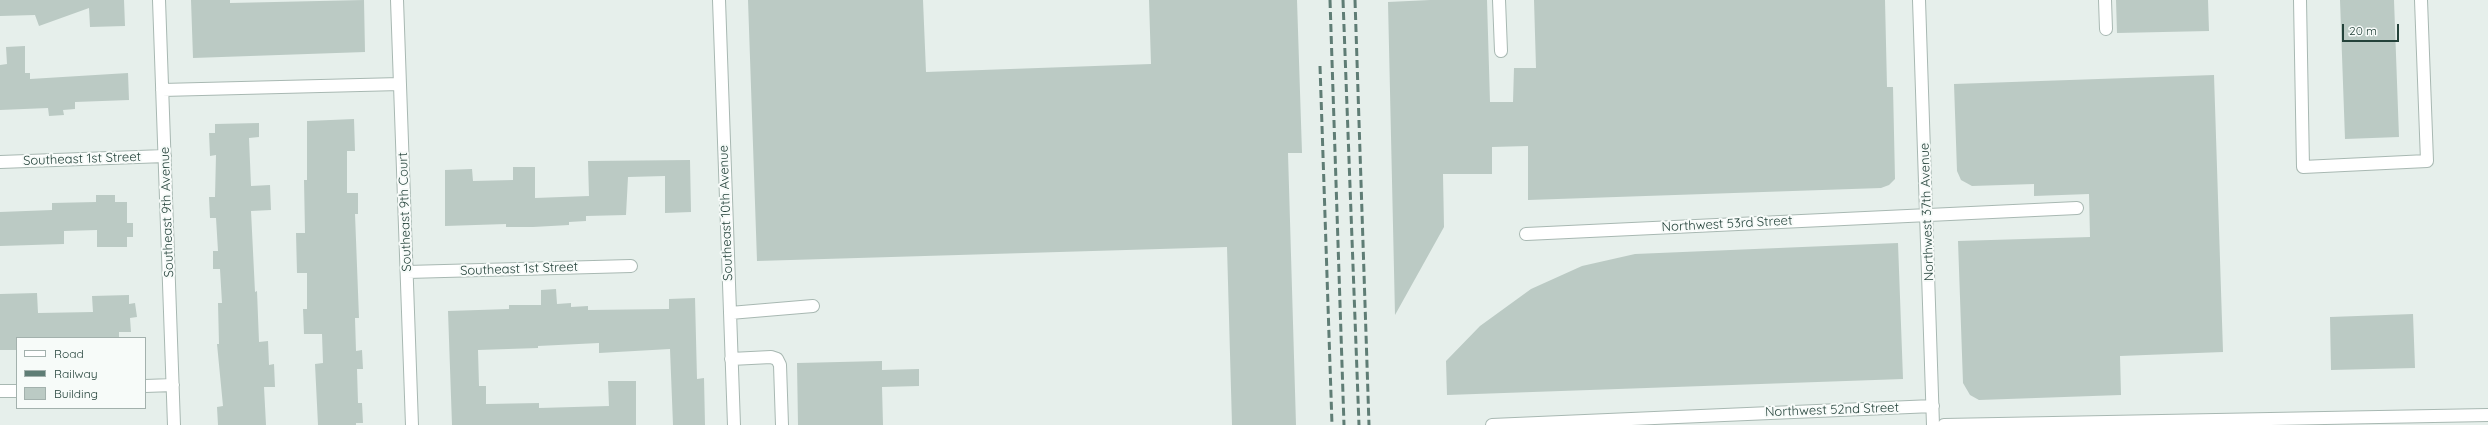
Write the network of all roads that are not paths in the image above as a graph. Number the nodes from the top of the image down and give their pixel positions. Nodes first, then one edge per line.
1 (159, 0) edge
2 (397, 0) edge
3 (719, 0) edge
4 (1499, 0) edge
5 (1919, 0) edge
6 (2105, 0) edge
7 (2300, 0) edge
8 (2421, 0) edge
9 (2106, 29) dead end
10 (1501, 51) dead end
11 (400, 84) junction
12 (162, 90) junction
13 (165, 156) junction
14 (0, 162) edge
15 (2077, 208) dead end
16 (1927, 215) junction
17 (1526, 234) dead end
18 (631, 266) dead end
19 (407, 272) junction
20 (813, 306) dead end
21 (730, 313) junction
22 (731, 359) junction
23 (173, 385) junction
24 (146, 386) edge
25 (0, 391) edge
26 (16, 391) edge
27 (1933, 406) junction
28 (2488, 415) edge
29 (174, 425) edge
30 (412, 425) edge
31 (734, 425) edge
32 (782, 425) edge
33 (1492, 425) edge
34 (1933, 425) edge
35 (1944, 425) edge

1 - 12 street, Southeast 9th Avenue
2 - 11 street, Southeast 9th Court
3 - 21 street, Southeast 10th Avenue
4 - 10 street
5 - 16 street, Northwest 37th Avenue
6 - 9 street
7 - 8 street
11 - 12 street
11 - 19 street, Southeast 9th Court
12 - 13 street, Southeast 9th Avenue
13 - 14 street, Southeast 1st Street
13 - 23 street, Southeast 9th Avenue
15 - 16 street, Northwest 53rd Street
16 - 17 street, Northwest 53rd Street
16 - 27 street, Northwest 37th Avenue
18 - 19 street, Southeast 1st Street
19 - 30 street, Southeast 9th Court
20 - 21 street
21 - 22 street, Southeast 10th Avenue
22 - 31 street, Southeast 10th Avenue
22 - 32 street
23 - 24 street
23 - 29 street, Southeast 9th Avenue
25 - 26 street
27 - 33 street, Northwest 52nd Street
27 - 34 street, Northwest 37th Avenue
28 - 35 street

